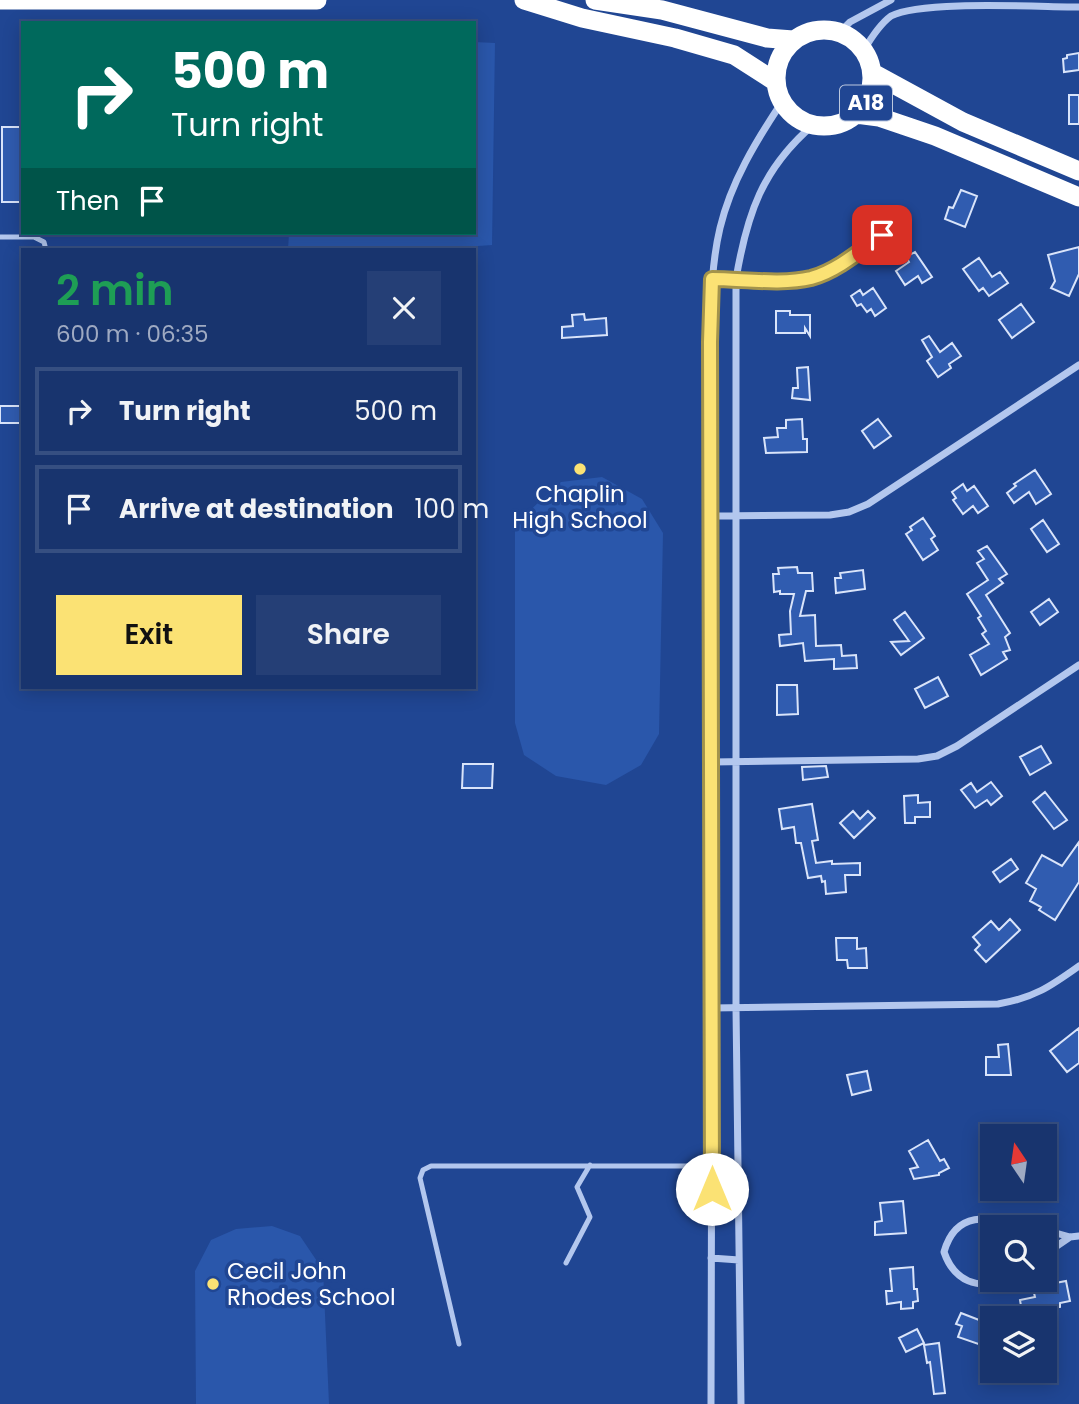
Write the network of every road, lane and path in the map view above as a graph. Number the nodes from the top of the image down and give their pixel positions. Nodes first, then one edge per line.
1 (0, 0) edge
2 (167, 0) edge
3 (317, 0) edge
4 (524, 0) edge
5 (595, 0) edge
6 (141, 1) edge
7 (887, 1) edge
8 (1050, 3) edge
9 (552, 5) edge
10 (1079, 7) edge
11 (891, 16) junction
12 (840, 32) junction
13 (793, 40) junction
14 (864, 50) junction
15 (873, 73) junction
16 (776, 82) junction
17 (782, 102) junction
18 (856, 114) junction
19 (813, 125) junction
20 (1079, 171) edge
21 (1079, 197) edge
22 (896, 224) dead end
23 (0, 237) edge
24 (46, 248) edge
25 (712, 279) junction
26 (736, 279) junction
27 (1079, 365) edge
28 (711, 516) junction
29 (736, 516) junction
30 (1079, 665) edge
31 (712, 762) junction
32 (735, 762) junction
33 (1079, 966) edge
34 (712, 1008) junction
35 (736, 1009) junction
36 (590, 1166) junction
37 (712, 1166) junction
38 (980, 1219) edge
39 (1057, 1233) edge
40 (1079, 1236) edge
41 (1070, 1237) junction
42 (1057, 1246) edge
43 (711, 1258) junction
44 (739, 1259) junction
45 (566, 1263) dead end
46 (980, 1285) edge
47 (459, 1344) dead end
48 (711, 1404) edge
49 (741, 1404) edge

1 - 6 highway
2 - 3 highway
2 - 6 highway
4 - 9 highway
5 - 13 highway
7 - 11 street
7 - 12 street
8 - 10 street
8 - 11 street
9 - 16 highway
11 - 14 street
12 - 13 highway
12 - 14 highway
13 - 16 highway
14 - 15 highway, A18
15 - 18 highway, A18
15 - 20 highway, A18
16 - 17 highway
17 - 19 highway, A18
17 - 25 street
18 - 19 highway, A18
18 - 21 highway, A18
19 - 26 street
22 - 26 street
23 - 24 lane
25 - 26 street
25 - 28 street
26 - 29 street
27 - 29 street
28 - 29 street
28 - 31 street
29 - 32 street
30 - 32 street
31 - 32 street
31 - 34 street
32 - 35 street
33 - 35 street
34 - 35 street
34 - 37 street
35 - 44 street
36 - 37 lane
36 - 45 lane
36 - 47 lane
37 - 43 street
38 - 46 street
39 - 41 street
40 - 41 street
41 - 42 street
43 - 44 street
43 - 48 street
44 - 49 street

